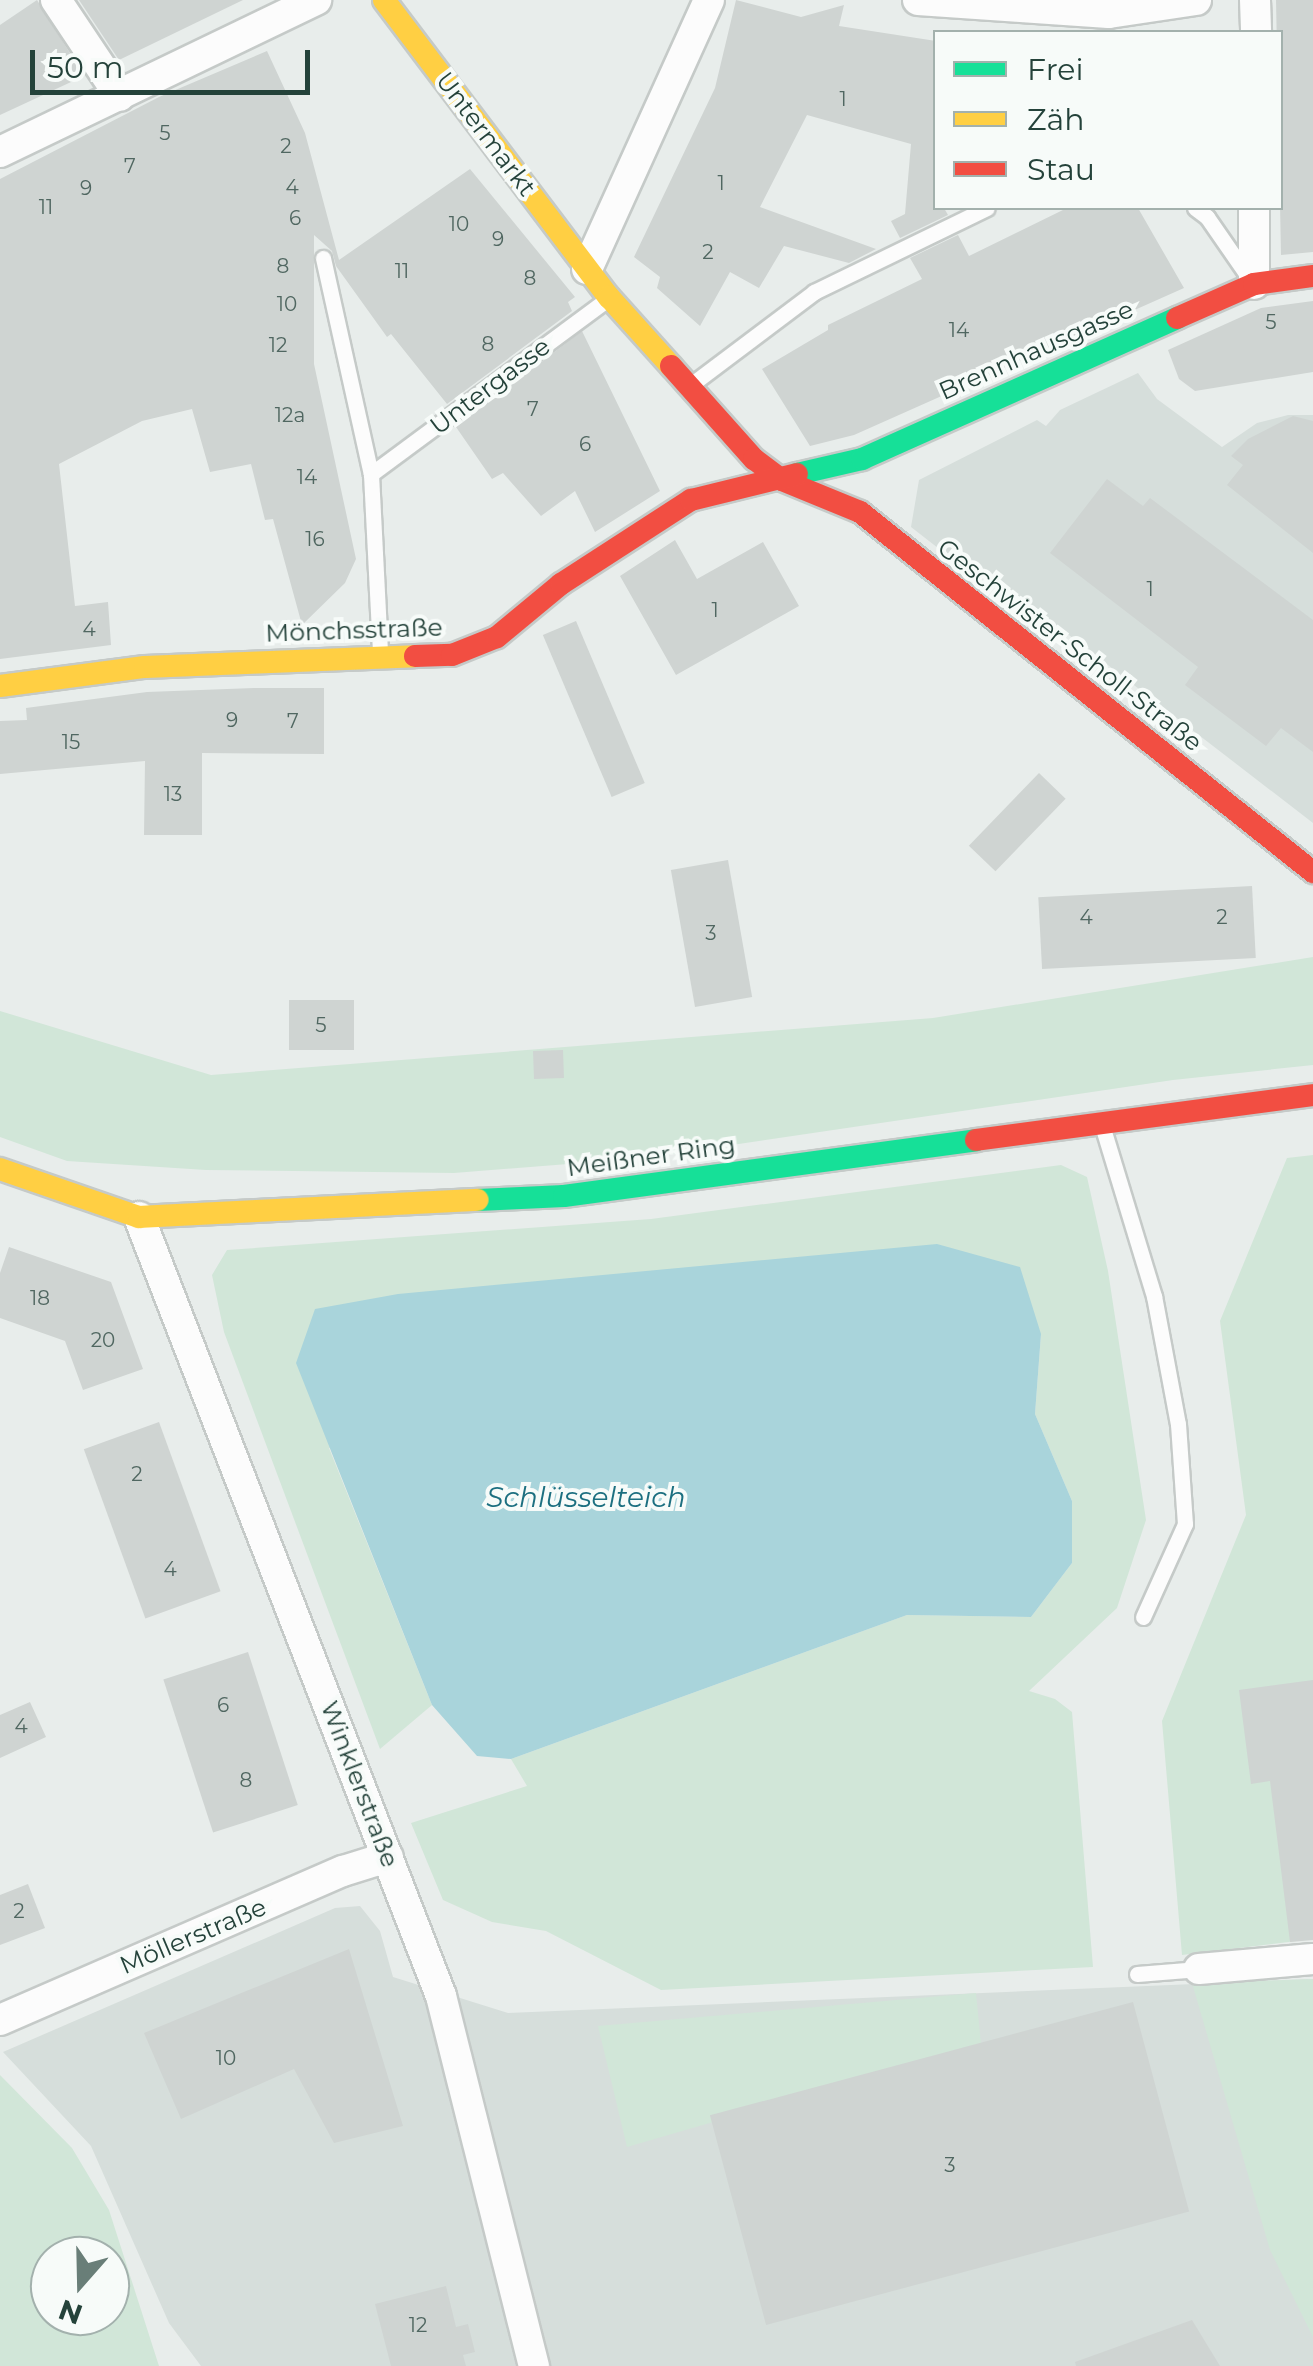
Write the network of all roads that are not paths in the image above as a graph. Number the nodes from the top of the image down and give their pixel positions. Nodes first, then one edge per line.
1 (56, 0) edge
2 (316, 0) edge
3 (384, 0) edge
4 (709, 0) edge
5 (918, 0) edge
6 (1196, 0) edge
7 (1254, 0) edge
8 (1186, 1) edge
9 (1256, 30) edge
10 (120, 96) junction
11 (0, 152) edge
12 (982, 210) edge
13 (1197, 210) edge
14 (1254, 210) edge
15 (324, 258) dead end
16 (586, 269) junction
17 (1313, 276) edge
18 (1254, 284) junction
19 (609, 298) junction
20 (689, 386) junction
21 (371, 474) junction
22 (782, 480) junction
23 (380, 657) junction
24 (0, 686) edge
25 (1313, 872) edge
26 (1313, 1095) edge
27 (1102, 1123) junction
28 (0, 1169) edge
29 (140, 1217) junction
30 (1143, 1617) dead end
31 (388, 1857) junction
32 (1313, 1959) edge
33 (1199, 1968) joint
34 (1137, 1974) dead end
35 (0, 2020) edge
36 (534, 2366) edge

1 - 10 street
2 - 10 street
3 - 16 street, Untermarkt
4 - 16 street
5 - 8 street
6 - 8 street
7 - 9 street
10 - 11 street
12 - 20 lane
13 - 18 lane
14 - 18 street
15 - 21 lane
16 - 19 street, Untermarkt
17 - 18 street, Brennhausgasse
18 - 22 street, Brennhausgasse
19 - 20 street, Untermarkt
19 - 21 lane, Untergasse
20 - 22 street, Untermarkt
21 - 23 lane
22 - 23 street, Mönchsstraße
22 - 25 street, Geschwister-Scholl-Straße
23 - 24 street, Mönchsstraße
26 - 27 street, Meißner Ring
27 - 29 street, Meißner Ring
27 - 30 lane
28 - 29 street, Meißner Ring
29 - 31 street, Winklerstraße
31 - 35 street, Möllerstraße
31 - 36 street, Winklerstraße
32 - 33 street
33 - 34 lane

